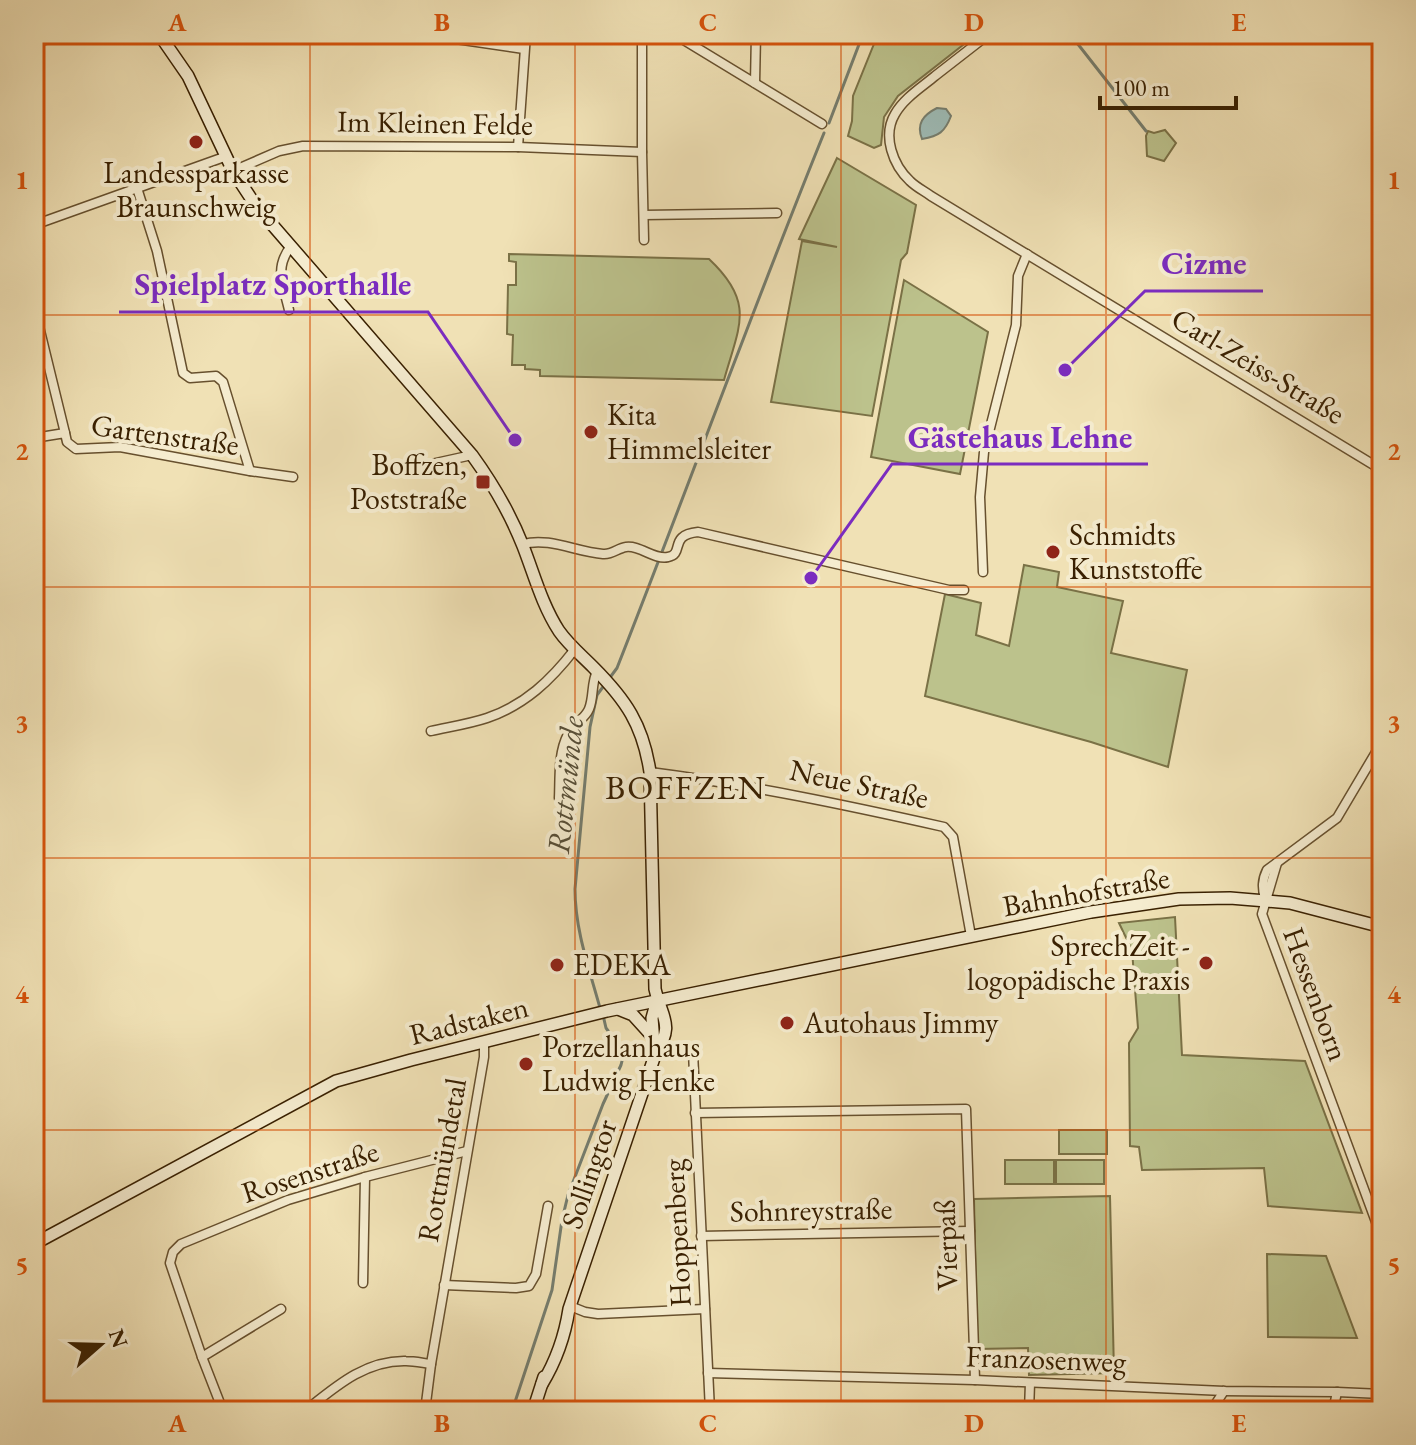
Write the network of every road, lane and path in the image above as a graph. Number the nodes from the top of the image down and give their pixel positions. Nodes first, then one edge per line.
1 (75, 34) edge
2 (159, 34) edge
3 (526, 34) edge
4 (642, 34) edge
5 (674, 34) edge
6 (756, 34) edge
7 (989, 34) edge
8 (416, 39) dead end
9 (34, 42) edge
10 (524, 49) junction
11 (755, 83) junction
12 (822, 124) dead end
13 (518, 147) junction
14 (642, 152) junction
15 (227, 156) junction
16 (233, 171) junction
17 (137, 188) junction
18 (777, 213) dead end
19 (644, 215) junction
20 (34, 225) edge
21 (644, 240) dead end
22 (291, 246) junction
23 (1027, 254) junction
24 (34, 306) edge
25 (289, 310) dead end
26 (65, 433) junction
27 (34, 438) edge
28 (472, 455) junction
29 (404, 470) dead end
30 (1382, 470) edge
31 (250, 471) junction
32 (293, 477) dead end
33 (523, 544) junction
34 (983, 572) dead end
35 (964, 590) dead end
36 (575, 649) junction
37 (600, 674) junction
38 (431, 731) dead end
39 (1382, 742) edge
40 (650, 772) junction
41 (559, 798) dead end
42 (1265, 900) junction
43 (1382, 927) edge
44 (971, 936) junction
45 (657, 1000) junction
46 (607, 1011) junction
47 (652, 1036) junction
48 (484, 1042) junction
49 (693, 1052) dead end
50 (655, 1055) junction
51 (695, 1113) junction
52 (467, 1151) junction
53 (365, 1177) junction
54 (548, 1206) dead end
55 (970, 1231) junction
56 (701, 1236) junction
57 (1382, 1238) edge
58 (34, 1244) edge
59 (363, 1283) dead end
60 (444, 1285) junction
61 (569, 1307) junction
62 (281, 1309) dead end
63 (705, 1309) junction
64 (202, 1357) junction
65 (431, 1364) junction
66 (708, 1373) junction
67 (975, 1380) junction
68 (1030, 1383) junction
69 (1224, 1391) junction
70 (1337, 1392) junction
71 (1382, 1394) edge
72 (223, 1411) edge
73 (305, 1411) edge
74 (425, 1411) edge
75 (533, 1411) edge
76 (710, 1411) edge
77 (1029, 1411) edge
78 (1211, 1411) edge
79 (1333, 1411) edge

1 - 9 street
2 - 15 main road
3 - 10 street
4 - 14 street
5 - 11 street
6 - 11 street
7 - 23 street, Carl-Zeiss-Straße
8 - 10 street
10 - 13 street
11 - 12 street
13 - 14 street, Im Kleinen Felde
13 - 16 street, Im Kleinen Felde
14 - 19 street
15 - 16 main road
15 - 17 street
16 - 22 main road
17 - 20 street
17 - 31 street, Gartenstraße
18 - 19 street
19 - 21 street
22 - 25 street
22 - 28 main road
23 - 30 street, Carl-Zeiss-Straße
23 - 34 street
24 - 26 street
26 - 27 street, Gartenstraße
26 - 31 street, Gartenstraße
28 - 29 street
28 - 33 main road
31 - 32 street, Gartenstraße
33 - 35 street
33 - 36 main road
36 - 37 main road
36 - 38 street
37 - 40 main road
37 - 41 street
39 - 42 street
40 - 44 street, Neue Straße
40 - 45 main road
42 - 43 main road, Bahnhofstraße
42 - 44 main road, Bahnhofstraße
42 - 57 street, Hessenborn
44 - 45 main road, Bahnhofstraße
45 - 46 main road, Radstaken
45 - 47 main road, Sollingtor
45 - 50 main road, Sollingtor
46 - 47 main road
46 - 48 main road, Radstaken
47 - 50 main road, Sollingtor
48 - 52 street, Rottmündetal
48 - 58 main road, Radstaken
49 - 51 street, Hoppenberg
50 - 61 main road, Sollingtor
51 - 55 street, Vierpaß
51 - 56 street, Hoppenberg
52 - 53 street, Rosenstraße
52 - 60 street, Rottmündetal
53 - 59 street
53 - 64 street, Rosenstraße
54 - 60 street, Rottmündetal
55 - 56 street, Sohnreystraße
55 - 67 street, Vierpaß
56 - 63 street, Hoppenberg
60 - 65 street, Rottmündetal
61 - 63 street
61 - 75 main road, Sollingtor
62 - 64 street
63 - 66 street, Hoppenberg
64 - 72 street
65 - 73 street
65 - 74 street, Rottmündetal
66 - 67 street, Franzosenweg
66 - 76 street, Hoppenberg
67 - 68 street, Franzosenweg
68 - 69 street, Franzosenweg
68 - 77 street
69 - 70 street, Franzosenweg
69 - 78 street
70 - 71 street, Franzosenweg
70 - 79 street

